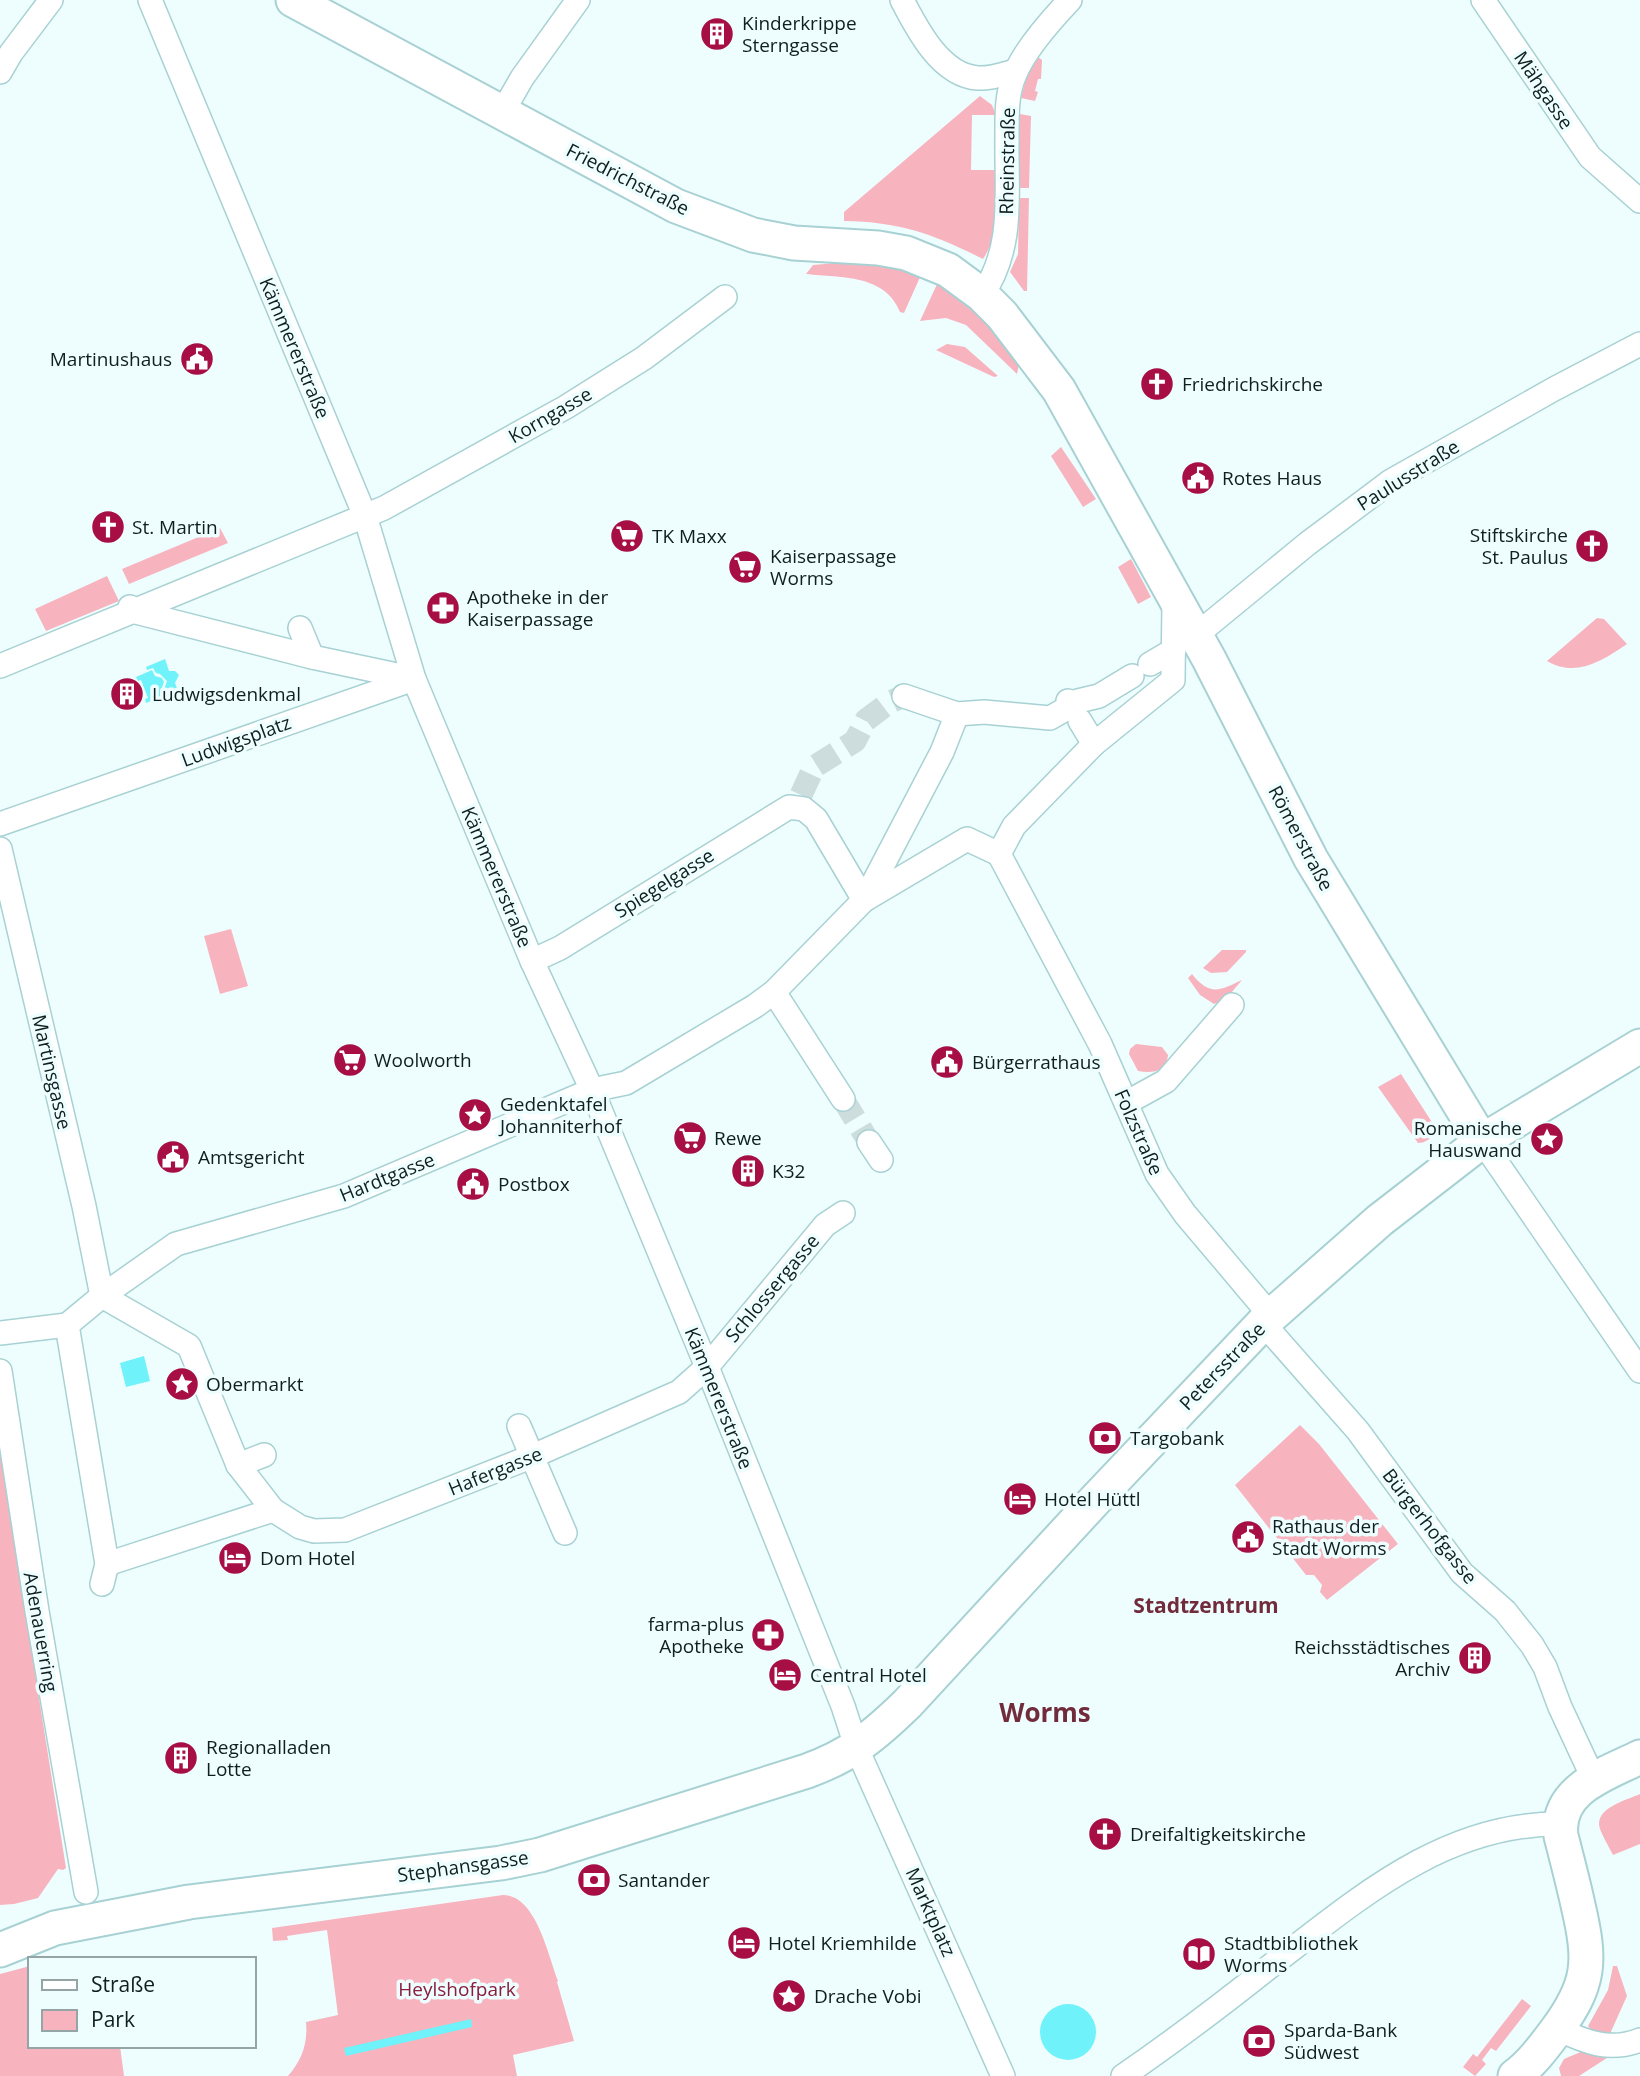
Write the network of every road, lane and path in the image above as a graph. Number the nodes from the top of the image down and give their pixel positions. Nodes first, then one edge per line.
1 (51, 0) edge
2 (150, 0) edge
3 (293, 0) edge
4 (578, 0) edge
5 (902, 0) edge
6 (1070, 0) edge
7 (1482, 0) edge
8 (1015, 71) junction
9 (0, 72) edge
10 (502, 113) junction
11 (1640, 201) edge
12 (982, 295) junction
13 (724, 297) dead end
14 (1640, 344) edge
15 (365, 516) junction
16 (128, 604) junction
17 (300, 628) dead end
18 (1185, 643) junction
19 (312, 657) junction
20 (0, 666) edge
21 (414, 679) junction
22 (904, 696) dead end
23 (1073, 709) junction
24 (957, 714) junction
25 (1094, 744) junction
26 (0, 824) edge
27 (0, 849) edge
28 (999, 854) junction
29 (864, 900) junction
30 (532, 961) junction
31 (774, 992) junction
32 (1233, 1004) dead end
33 (1640, 1046) edge
34 (592, 1090) junction
35 (843, 1099) tunnel mouth
36 (1126, 1103) junction
37 (1482, 1141) junction
38 (843, 1213) dead end
39 (102, 1296) junction
40 (1267, 1320) junction
41 (67, 1325) junction
42 (0, 1333) edge
43 (707, 1367) junction
44 (0, 1371) edge
45 (1640, 1371) edge
46 (519, 1426) dead end
47 (264, 1455) dead end
48 (533, 1457) junction
49 (238, 1465) junction
50 (273, 1510) junction
51 (565, 1533) dead end
52 (857, 1748) junction
53 (1640, 1756) edge
54 (1594, 1780) junction
55 (1560, 1824) junction
56 (86, 1892) dead end
57 (0, 1926) edge
58 (55, 1928) junction
59 (0, 1950) edge
60 (1552, 2036) junction
61 (1640, 2040) edge
62 (1003, 2076) edge
63 (1123, 2076) edge
64 (1515, 2076) edge

1 - 9 street
2 - 15 street, Kämmererstraße
3 - 10 street, Friedrichstraße
4 - 10 street
5 - 8 street
6 - 8 street, Rheinstraße
7 - 11 street, Mähgasse
8 - 12 street, Rheinstraße
10 - 12 street, Friedrichstraße
12 - 18 street, Römerstraße
13 - 15 street, Korngasse
14 - 18 street, Paulusstraße
15 - 16 street
15 - 21 street, Kämmererstraße
16 - 19 street
16 - 20 street
17 - 19 street
18 - 23 street, Paulusstraße
18 - 25 street
18 - 37 street, Römerstraße
19 - 21 street
21 - 26 street, Ludwigsplatz
21 - 30 street, Kämmererstraße
22 - 24 street
23 - 24 street, Paulusstraße
23 - 25 street
24 - 29 street
25 - 28 street
27 - 39 street, Martinsgasse
28 - 29 street
28 - 36 street, Folzstraße
29 - 30 street, Spiegelgasse
29 - 31 street, Hardtgasse
30 - 34 street, Kämmererstraße
31 - 34 street, Hardtgasse
31 - 35 street
32 - 36 street
33 - 37 street, Petersstraße
34 - 39 street, Hardtgasse
34 - 43 street, Kämmererstraße
36 - 40 street, Folzstraße
37 - 40 street, Petersstraße
37 - 45 street, Römerstraße
38 - 43 street, Schlossergasse
39 - 41 street
39 - 49 street
40 - 52 street, Petersstraße
40 - 54 street, Bürgerhofgasse
41 - 42 street
41 - 50 street
43 - 48 street, Hafergasse
43 - 52 street, Kämmererstraße
44 - 56 street, Adenauerring
46 - 48 street
47 - 49 street
48 - 50 street, Hafergasse
48 - 51 street
49 - 50 street
52 - 58 street, Stephansgasse
52 - 62 street, Marktplatz
53 - 54 street
54 - 55 street
55 - 60 street
55 - 63 street
57 - 58 street, Stephansgasse
58 - 59 street, Stephansgasse
60 - 61 street
60 - 64 street

